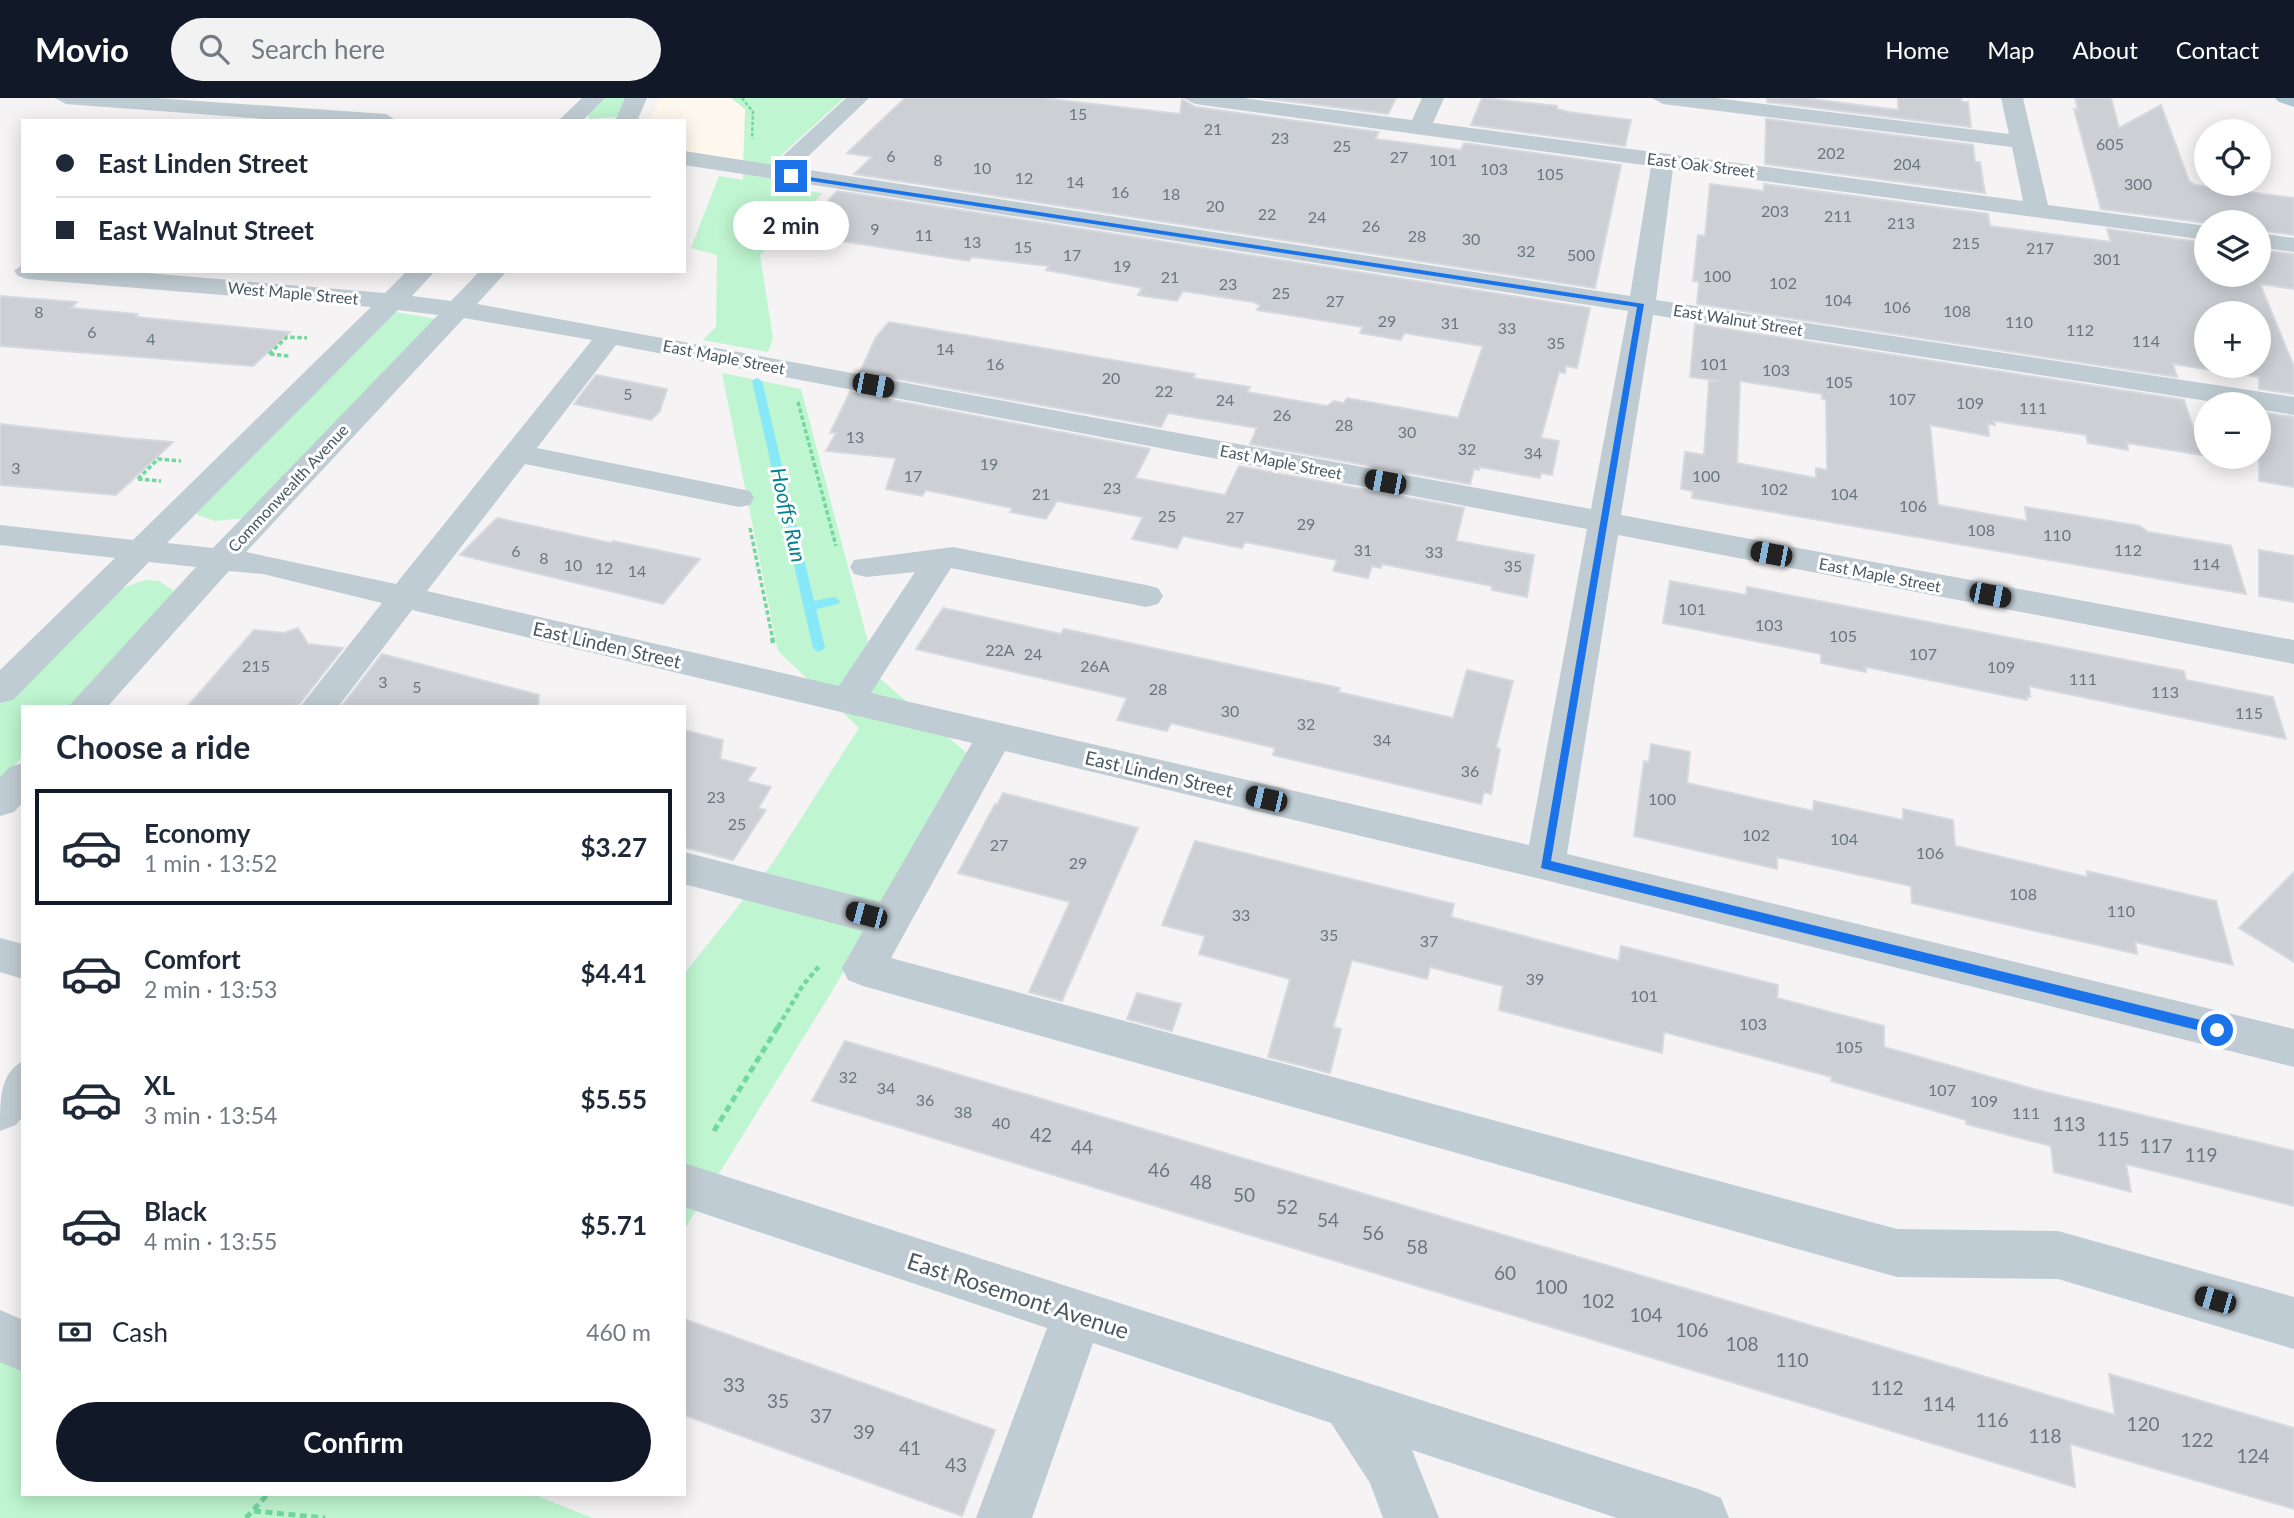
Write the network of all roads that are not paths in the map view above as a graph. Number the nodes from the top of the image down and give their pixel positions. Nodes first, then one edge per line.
1 (66, 98) edge
2 (594, 98) edge
3 (636, 98) edge
4 (858, 98) edge
5 (1195, 98) edge
6 (1433, 98) edge
7 (1663, 98) edge
8 (2012, 98) edge
9 (2286, 98) edge
10 (2294, 101) edge
11 (1722, 102) edge
12 (358, 119) edge
13 (571, 119) edge
14 (627, 119) edge
15 (1420, 128) junction
16 (2022, 142) junction
17 (1716, 147) junction
18 (686, 158) edge
19 (1663, 161) junction
20 (777, 174) junction
21 (2037, 210) junction
22 (2194, 231) edge
23 (2271, 241) edge
24 (2294, 244) edge
25 (0, 269) edge
26 (21, 271) edge
27 (49, 273) edge
28 (420, 273) edge
29 (492, 273) edge
30 (392, 301) junction
31 (1642, 305) junction
32 (458, 309) junction
33 (610, 335) junction
34 (2294, 406) edge
35 (517, 453) junction
36 (739, 498) road end
37 (1602, 523) junction
38 (0, 535) edge
39 (142, 550) junction
40 (222, 558) junction
41 (940, 559) junction
42 (854, 562) road end
43 (1146, 596) dead end
44 (404, 597) junction
45 (2294, 652) edge
46 (0, 691) edge
47 (848, 701) junction
48 (88, 705) edge
49 (320, 705) edge
50 (995, 736) junction
51 (21, 779) edge
52 (0, 802) edge
53 (1545, 864) junction
54 (686, 869) edge
55 (890, 921) junction
56 (0, 955) edge
57 (21, 961) edge
58 (2294, 1048) edge
59 (21, 1084) edge
60 (0, 1110) edge
61 (686, 1186) edge
62 (1077, 1315) junction
63 (2294, 1323) edge
64 (0, 1336) edge
65 (21, 1345) edge
66 (1351, 1406) junction
67 (1004, 1518) edge
68 (1411, 1518) edge
69 (1701, 1518) edge

1 - 12 street
2 - 13 street
3 - 14 street
4 - 20 street
5 - 15 street, East Oak Street
6 - 15 street
7 - 11 street
8 - 16 street
9 - 10 main road
11 - 16 street
11 - 17 street
15 - 19 street, East Oak Street
16 - 21 street
17 - 19 street, East Oak Street
17 - 21 street, East Oak Street
18 - 20 street, East Walnut Street
19 - 31 street
20 - 31 street, East Walnut Street
21 - 22 street, East Oak Street
23 - 24 street
25 - 26 street, West Maple Street
27 - 30 street, West Maple Street
28 - 30 street
29 - 32 street, Commonwealth Avenue
30 - 32 street, East Maple Street
30 - 39 street
31 - 34 street, East Walnut Street
31 - 37 street
32 - 33 street, East Maple Street
32 - 40 street, Commonwealth Avenue
33 - 35 street
33 - 37 street, East Maple Street
35 - 36 street
35 - 44 street
37 - 45 street, East Maple Street
37 - 53 street
38 - 39 street, East Linden Street
39 - 40 street, East Linden Street
39 - 46 street
40 - 44 street, East Linden Street
40 - 48 street, Commonwealth Avenue
41 - 42 street
41 - 43 street
41 - 47 street
44 - 47 street, East Linden Street
44 - 49 street
47 - 50 street, East Linden Street
50 - 53 street, East Linden Street
50 - 55 street
51 - 52 street
53 - 58 street, East Linden Street
54 - 55 street
55 - 63 street
56 - 57 street
59 - 60 street
61 - 62 street, East Rosemont Avenue
62 - 66 street, East Rosemont Avenue
62 - 67 street
64 - 65 street
66 - 68 street
66 - 69 street, East Rosemont Avenue

